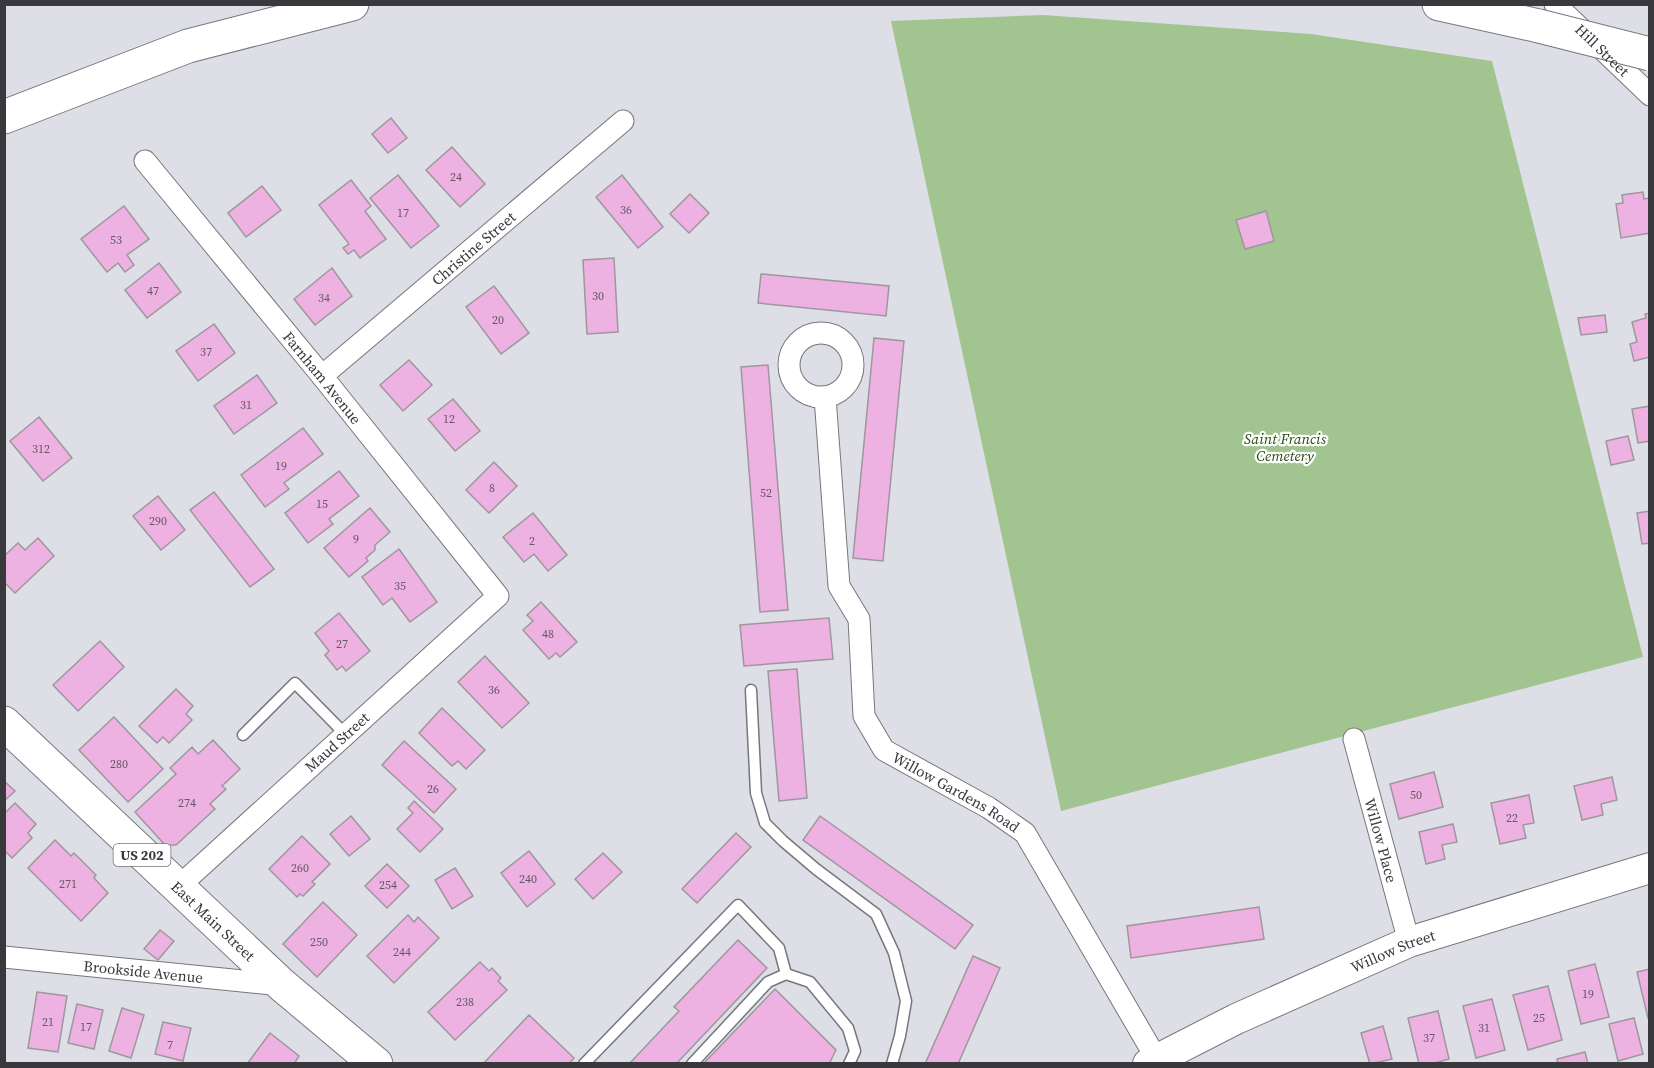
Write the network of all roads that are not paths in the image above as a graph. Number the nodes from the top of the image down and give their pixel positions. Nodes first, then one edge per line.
1 (352, 4) edge
2 (1439, 4) edge
3 (1547, 15) edge
4 (1650, 54) edge
5 (1650, 95) edge
6 (4, 117) edge
7 (623, 121) dead end
8 (145, 161) dead end
9 (322, 376) junction
10 (825, 397) dead end
11 (498, 596) joint
12 (751, 690) dead end
13 (4, 723) edge
14 (345, 734) junction
15 (243, 735) dead end
16 (1354, 739) dead end
17 (1650, 868) edge
18 (177, 888) junction
19 (1409, 942) junction
20 (4, 957) edge
21 (786, 974) junction
22 (282, 985) junction
23 (1152, 1061) edge
24 (376, 1064) edge
25 (584, 1064) edge
26 (692, 1064) edge
27 (849, 1064) edge
28 (892, 1064) edge

1 - 6 highway
2 - 3 highway
3 - 4 highway, bridge
3 - 5 street, Hill Street
7 - 9 street, Christine Street
8 - 9 street, Farnham Avenue
9 - 11 street, Farnham Avenue
10 - 23 street, Willow Gardens Road
11 - 14 street, Maud Street
12 - 28 lane
13 - 18 highway, East Main Street / US 202
14 - 15 lane
14 - 18 street, Maud Street
16 - 19 street, Willow Place
17 - 19 main road, Willow Street
18 - 22 highway, East Main Street / US 202
19 - 23 main road, Willow Street
20 - 22 street, Brookside Avenue
21 - 25 lane
21 - 26 lane
21 - 27 lane
22 - 24 highway, East Main Street / US 202

